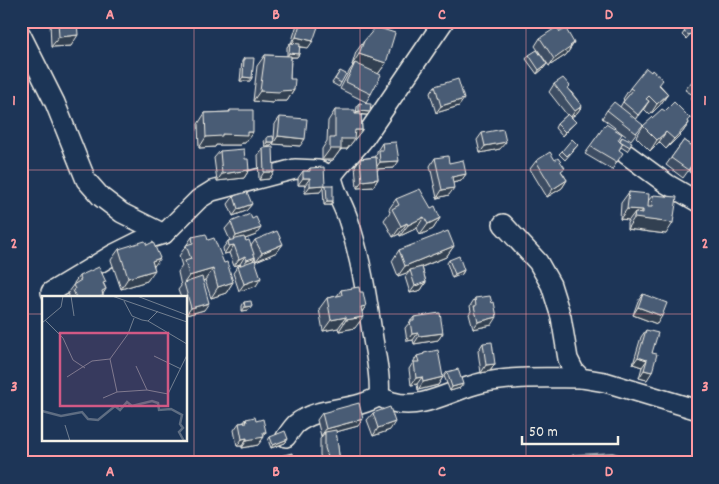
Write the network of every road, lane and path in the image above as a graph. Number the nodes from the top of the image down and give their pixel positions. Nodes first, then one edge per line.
1 (444, 21) edge
2 (21, 35) edge
3 (626, 154) dead end
4 (332, 176) junction
5 (698, 202) edge
6 (502, 224) dead end
7 (164, 234) junction
8 (51, 292) dead end
9 (581, 378) junction
10 (379, 396) junction
11 (698, 410) edge
12 (286, 437) edge

1 - 4 street
2 - 7 street
3 - 5 street
4 - 7 street
4 - 10 street
6 - 9 street
7 - 8 street
9 - 10 street
9 - 11 street
10 - 12 street

